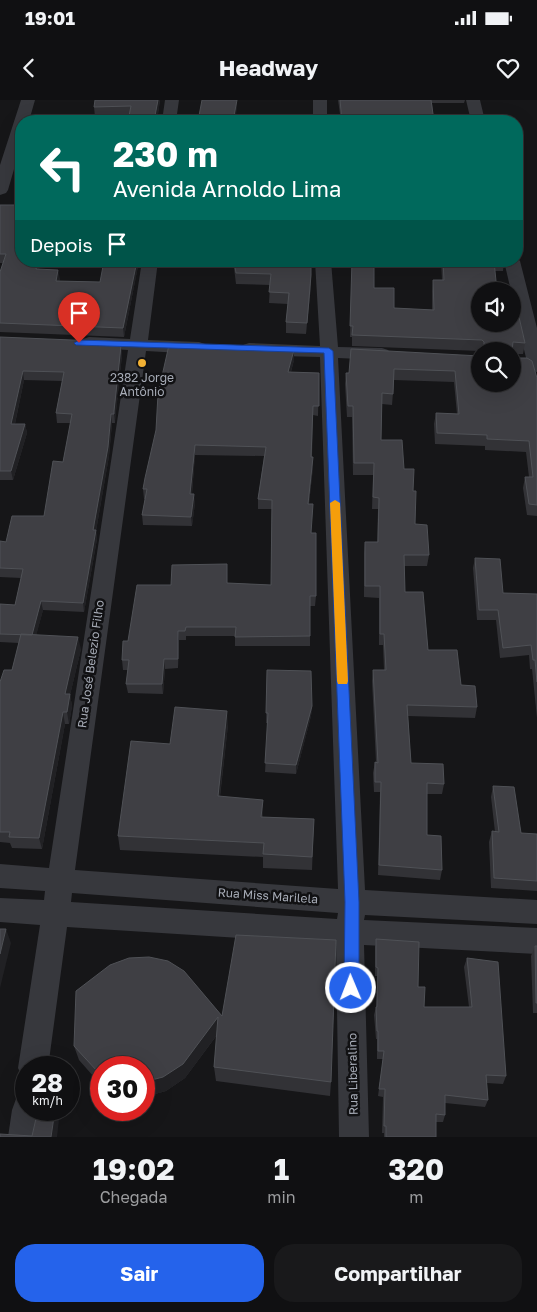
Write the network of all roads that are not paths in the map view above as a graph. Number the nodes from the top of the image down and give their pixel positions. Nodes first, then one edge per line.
1 (28, 100) edge
2 (172, 100) edge
3 (320, 100) edge
4 (473, 100) edge
5 (23, 115) edge
6 (170, 115) edge
7 (320, 115) edge
8 (477, 115) edge
9 (15, 141) edge
10 (0, 190) edge
11 (149, 267) edge
12 (323, 267) edge
13 (513, 267) edge
14 (69, 342) edge
15 (138, 346) junction
16 (214, 348) edge
17 (234, 348) edge
18 (329, 351) junction
19 (395, 354) edge
20 (532, 363) edge
21 (0, 876) edge
22 (59, 880) junction
23 (352, 902) junction
24 (0, 910) edge
25 (537, 912) edge
26 (54, 913) junction
27 (350, 932) junction
28 (537, 941) edge
29 (35, 1056) edge
30 (25, 1121) edge
31 (23, 1137) edge
32 (354, 1137) edge

1 - 5 street
2 - 6 street
3 - 7 street
4 - 8 street
9 - 10 street
11 - 15 street, Rua José Belezio Filho
12 - 18 street, Rua Liberalino
13 - 20 street
14 - 15 street
15 - 16 street
15 - 22 street, Rua José Belezio Filho
17 - 18 street
18 - 19 street
18 - 23 street, Rua Liberalino
21 - 22 street, Rua Miss Marilela
22 - 23 street, Rua Miss Marilela
22 - 26 street, Rua José Belezio Filho
23 - 25 street, Rua Miss Marilela
23 - 27 street, Rua Liberalino
24 - 26 street
26 - 27 street
26 - 29 street, Rua José Belezio Filho
27 - 28 street
27 - 32 street, Rua Liberalino
30 - 31 street

